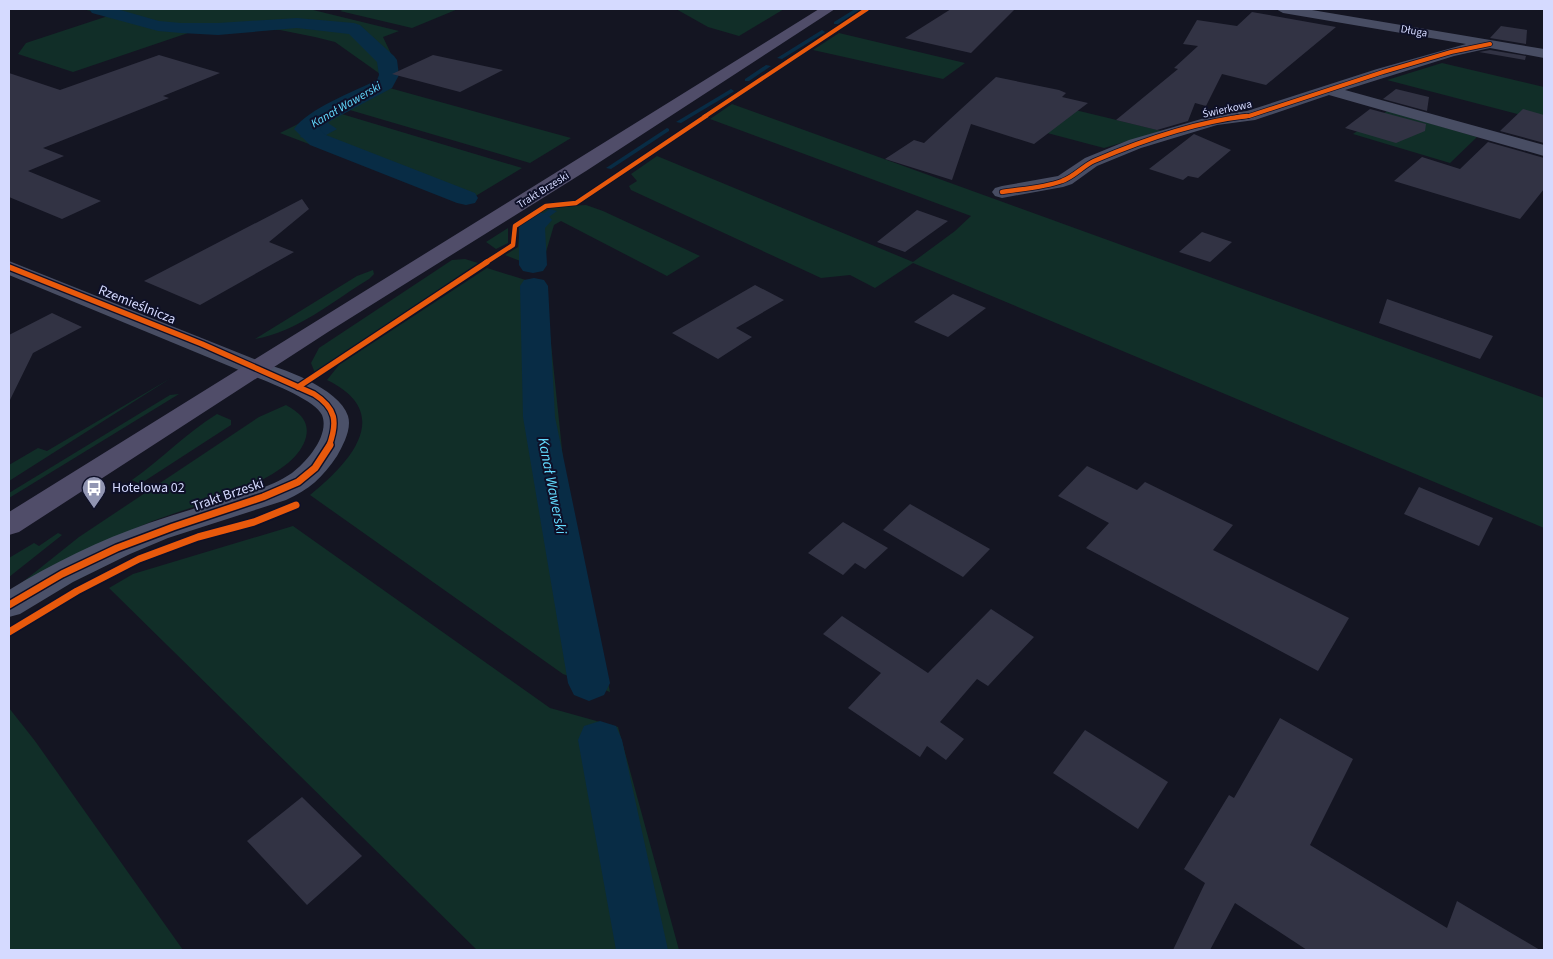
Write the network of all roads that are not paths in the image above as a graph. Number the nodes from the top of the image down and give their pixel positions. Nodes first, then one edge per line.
1 (828, 9) edge
2 (1283, 9) edge
3 (1490, 44) junction
4 (1544, 53) edge
5 (1330, 90) junction
6 (1544, 151) edge
7 (1002, 192) dead end
8 (9, 267) edge
9 (256, 368) junction
10 (9, 525) edge
11 (9, 605) edge

1 - 9 main road, Trakt Brzeski
2 - 3 street, Długa
3 - 4 street, Długa
3 - 5 street, Świerkowa
5 - 6 street
5 - 7 street, Świerkowa
8 - 9 street, Rzemieślnicza
9 - 10 main road, Trakt Brzeski
9 - 11 street, Trakt Brzeski

